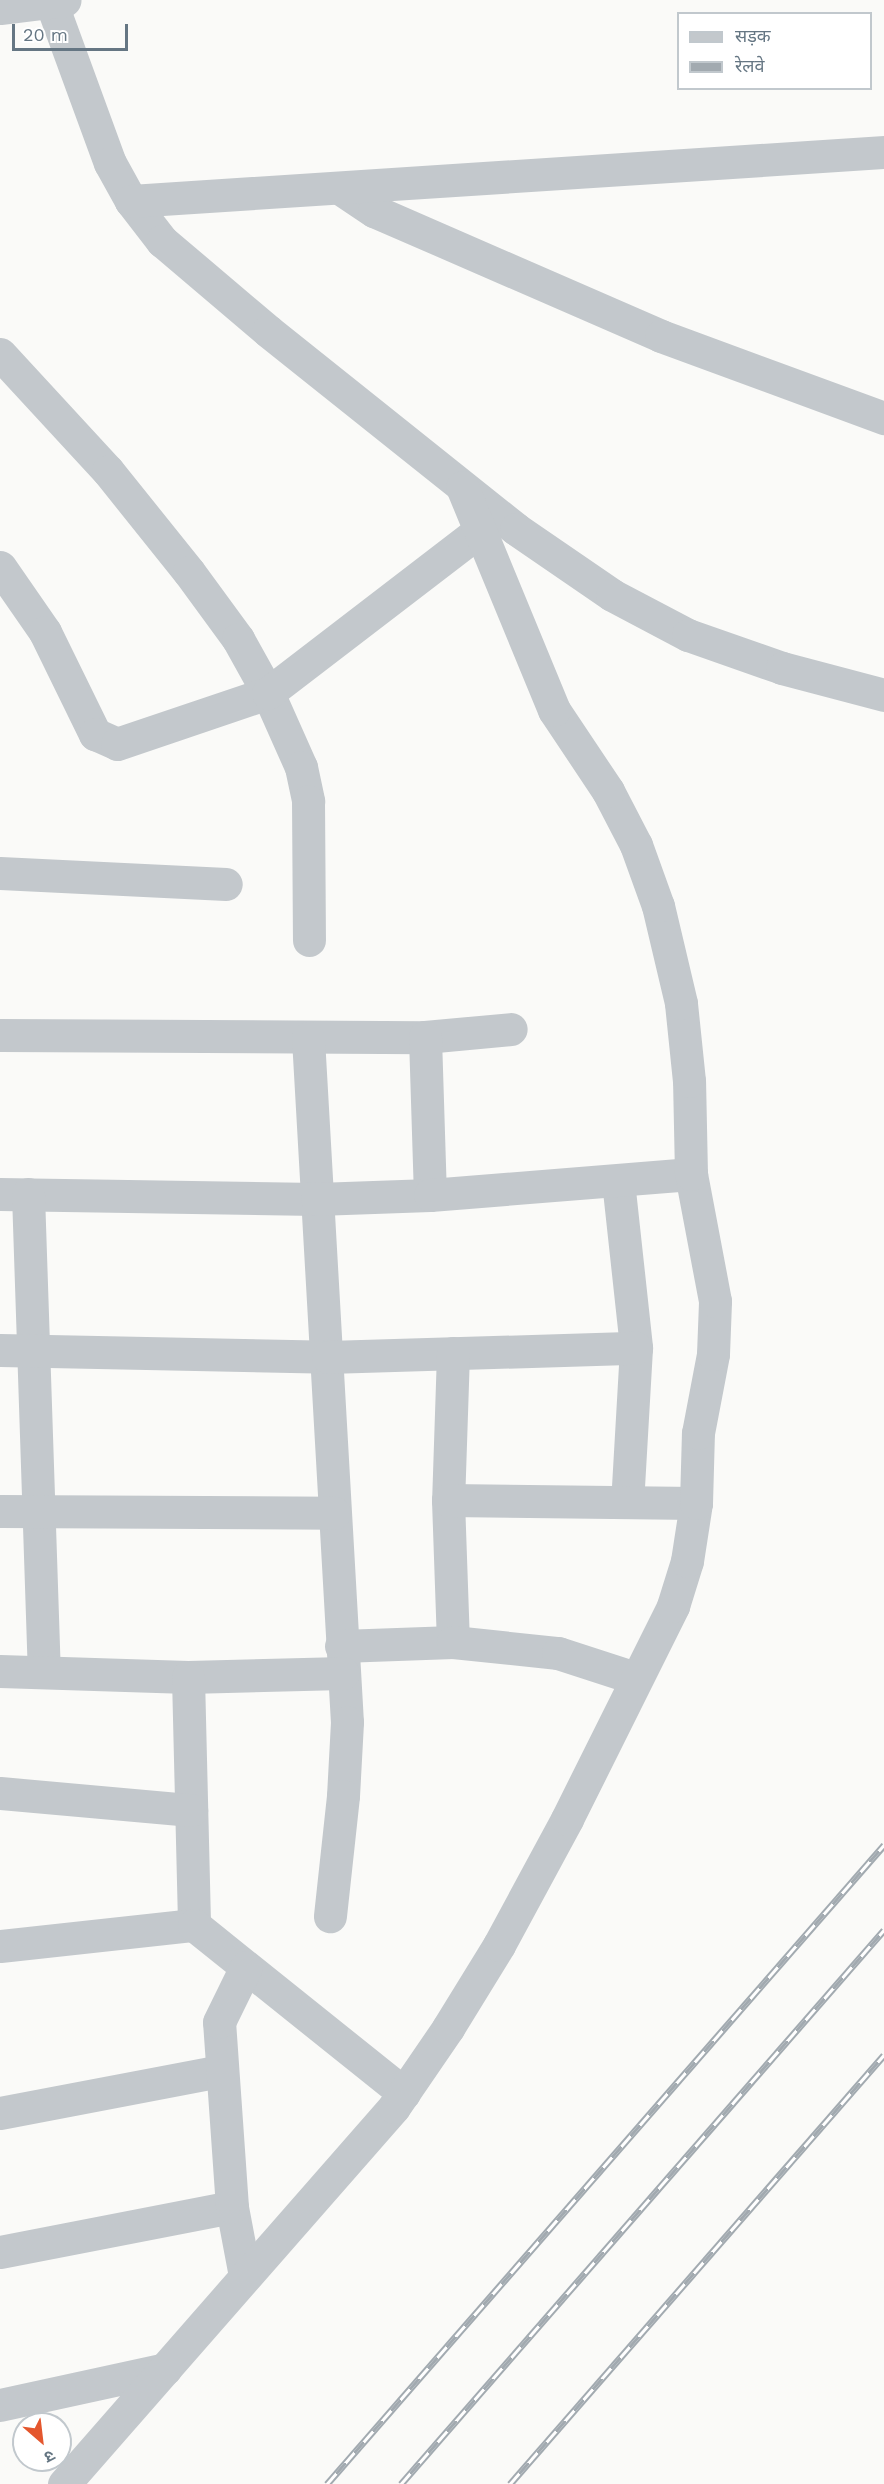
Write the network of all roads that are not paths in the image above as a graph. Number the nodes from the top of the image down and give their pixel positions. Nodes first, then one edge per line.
1 (58, 1) edge
2 (0, 8) edge
3 (884, 152) edge
4 (341, 189) junction
5 (131, 201) junction
6 (0, 354) edge
7 (884, 418) edge
8 (462, 487) junction
9 (479, 531) junction
10 (0, 567) edge
11 (883, 690) edge
12 (268, 693) junction
13 (0, 873) edge
14 (226, 884) dead end
15 (309, 940) dead end
16 (511, 1029) dead end
17 (0, 1035) edge
18 (426, 1037) junction
19 (308, 1038) junction
20 (691, 1174) junction
21 (618, 1181) junction
22 (14, 1194) edge
23 (430, 1195) junction
24 (317, 1199) junction
25 (636, 1348) junction
26 (0, 1350) edge
27 (35, 1350) junction
28 (453, 1353) junction
29 (328, 1357) junction
30 (448, 1500) junction
31 (627, 1502) junction
32 (696, 1503) junction
33 (0, 1511) edge
34 (39, 1511) junction
35 (334, 1513) junction
36 (453, 1642) junction
37 (342, 1659) junction
38 (0, 1671) edge
39 (44, 1672) junction
40 (188, 1677) junction
41 (635, 1678) junction
42 (0, 1793) edge
43 (191, 1810) junction
44 (330, 1916) dead end
45 (194, 1925) junction
46 (0, 1946) edge
47 (246, 1967) junction
48 (221, 2071) junction
49 (404, 2093) junction
50 (0, 2113) edge
51 (232, 2207) junction
52 (0, 2252) edge
53 (245, 2276) junction
54 (165, 2369) junction
55 (0, 2405) edge
56 (64, 2484) edge

1 - 2 street
1 - 5 street
3 - 4 street
4 - 5 street
4 - 7 street
5 - 8 street
6 - 12 street
8 - 9 street
8 - 11 street
9 - 12 street
9 - 20 street
10 - 12 street
12 - 15 street
13 - 14 street
16 - 18 street
17 - 19 street
18 - 19 street
18 - 23 street
19 - 24 street
20 - 21 street
20 - 32 street
21 - 23 street
21 - 25 street
22 - 24 street
22 - 27 street
23 - 24 street
24 - 29 street
25 - 28 street
25 - 31 street
26 - 27 street
27 - 29 street
27 - 34 street
28 - 29 street
28 - 30 street
29 - 35 street
30 - 31 street
30 - 36 street
31 - 32 street
32 - 41 street
33 - 34 street
34 - 35 street
34 - 39 street
35 - 37 street
36 - 37 street
36 - 41 street
37 - 40 street
37 - 44 street
38 - 39 street
39 - 40 street
40 - 43 street
41 - 49 street
42 - 43 street
43 - 45 street
45 - 46 street
45 - 47 street
47 - 48 street
47 - 49 street
48 - 50 street
48 - 51 street
49 - 53 street
51 - 52 street
51 - 53 street
53 - 54 street
54 - 55 street
54 - 56 street

